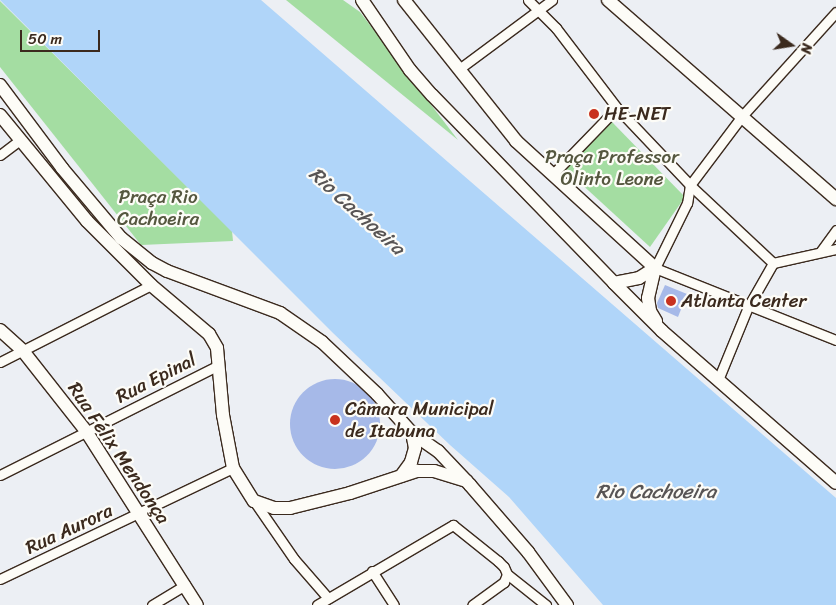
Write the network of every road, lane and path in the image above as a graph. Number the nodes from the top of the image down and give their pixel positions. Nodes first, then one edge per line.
1 (362, 0) edge
2 (404, 0) edge
3 (528, 0) edge
4 (552, 0) edge
5 (608, 0) edge
6 (538, 10) junction
7 (836, 12) edge
8 (459, 69) junction
9 (0, 85) edge
10 (617, 108) junction
11 (0, 115) edge
12 (742, 116) junction
13 (20, 140) junction
14 (0, 155) edge
15 (552, 175) junction
16 (690, 186) junction
17 (836, 198) edge
18 (836, 230) edge
19 (836, 249) edge
20 (821, 251) junction
21 (773, 262) junction
22 (656, 268) junction
23 (614, 283) junction
24 (151, 285) junction
25 (748, 307) junction
26 (0, 330) edge
27 (662, 331) junction
28 (836, 340) edge
29 (23, 351) junction
30 (0, 362) edge
31 (219, 364) junction
32 (718, 380) junction
33 (86, 431) junction
34 (412, 433) junction
35 (233, 468) junction
36 (0, 475) edge
37 (401, 476) junction
38 (467, 482) junction
39 (836, 483) edge
40 (254, 501) junction
41 (139, 514) junction
42 (372, 571) junction
43 (507, 574) junction
44 (0, 579) edge
45 (185, 585) junction
46 (328, 598) junction
47 (152, 605) edge
48 (197, 605) edge
49 (317, 605) edge
50 (394, 605) edge
51 (472, 605) edge
52 (546, 605) edge
53 (566, 605) edge

1 - 23 main road
2 - 8 main road
3 - 6 street
4 - 6 street
5 - 12 main road
6 - 8 street
6 - 10 street
7 - 12 street
8 - 15 main road
9 - 34 main road
10 - 15 street
10 - 16 street
11 - 13 main road
12 - 16 street
12 - 17 main road
13 - 14 street
13 - 24 main road
15 - 22 main road
16 - 21 street
16 - 22 street
18 - 20 street
19 - 20 street
20 - 21 street
21 - 25 street
22 - 23 main road
22 - 25 street
22 - 27 main road
23 - 27 main road
24 - 29 street
24 - 31 main road
25 - 28 street
25 - 32 street
26 - 29 main road, Rua Félix Mendonça
27 - 32 main road
29 - 30 street
29 - 33 main road, Rua Félix Mendonça
31 - 33 street, Rua Epinal
31 - 35 main road
32 - 39 main road
33 - 36 street, Rua Epinal
33 - 41 main road, Rua Félix Mendonça
34 - 37 main road
34 - 38 main road
35 - 40 main road
35 - 41 street, Rua Aurora
37 - 38 main road
37 - 40 main road
38 - 53 main road
40 - 46 street
41 - 44 street, Rua Aurora
41 - 45 main road, Rua Félix Mendonça
42 - 43 street
42 - 46 street
42 - 50 street
43 - 51 street
43 - 52 street
45 - 47 street
45 - 48 main road, Rua Félix Mendonça
46 - 49 street

